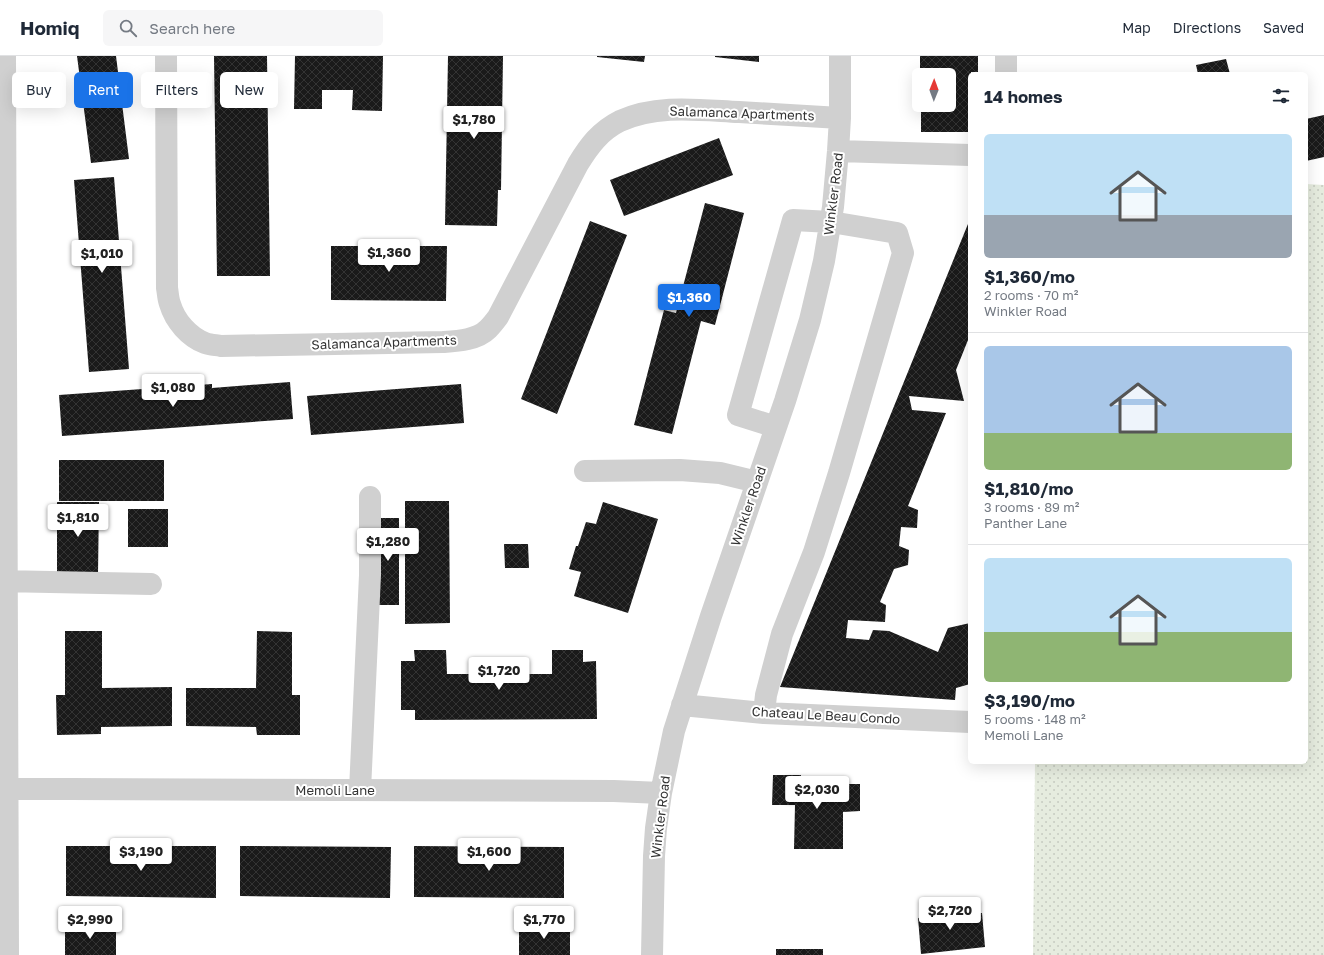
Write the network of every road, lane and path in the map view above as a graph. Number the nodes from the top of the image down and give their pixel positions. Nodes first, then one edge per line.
1 (5, 56) edge
2 (166, 56) edge
3 (840, 56) edge
4 (1006, 56) edge
5 (1006, 72) edge
6 (840, 118) junction
7 (838, 151) junction
8 (968, 154) edge
9 (831, 222) junction
10 (3, 301) edge
11 (776, 427) junction
12 (585, 471) dead end
13 (756, 482) junction
14 (370, 497) dead end
15 (3, 582) edge
16 (151, 584) dead end
17 (682, 705) junction
18 (764, 713) junction
19 (968, 722) edge
20 (8, 789) junction
21 (360, 790) junction
22 (661, 793) junction
23 (8, 955) edge
24 (652, 955) edge

1 - 10 street
2 - 6 street, Salamanca Apartments
3 - 6 street, Winkler Road
4 - 5 street
6 - 7 street, Winkler Road
7 - 8 street
7 - 9 street, Winkler Road
9 - 11 street, Winkler Road
9 - 11 street
9 - 18 street
10 - 15 street
11 - 13 street, Winkler Road
12 - 13 street
13 - 17 street, Winkler Road
14 - 21 street
15 - 16 street
15 - 20 street
17 - 18 street, Chateau Le Beau Condo
17 - 22 street, Winkler Road
18 - 19 street, Chateau Le Beau Condo
20 - 21 street, Memoli Lane
20 - 23 street
21 - 22 street, Memoli Lane
22 - 24 street, Winkler Road

